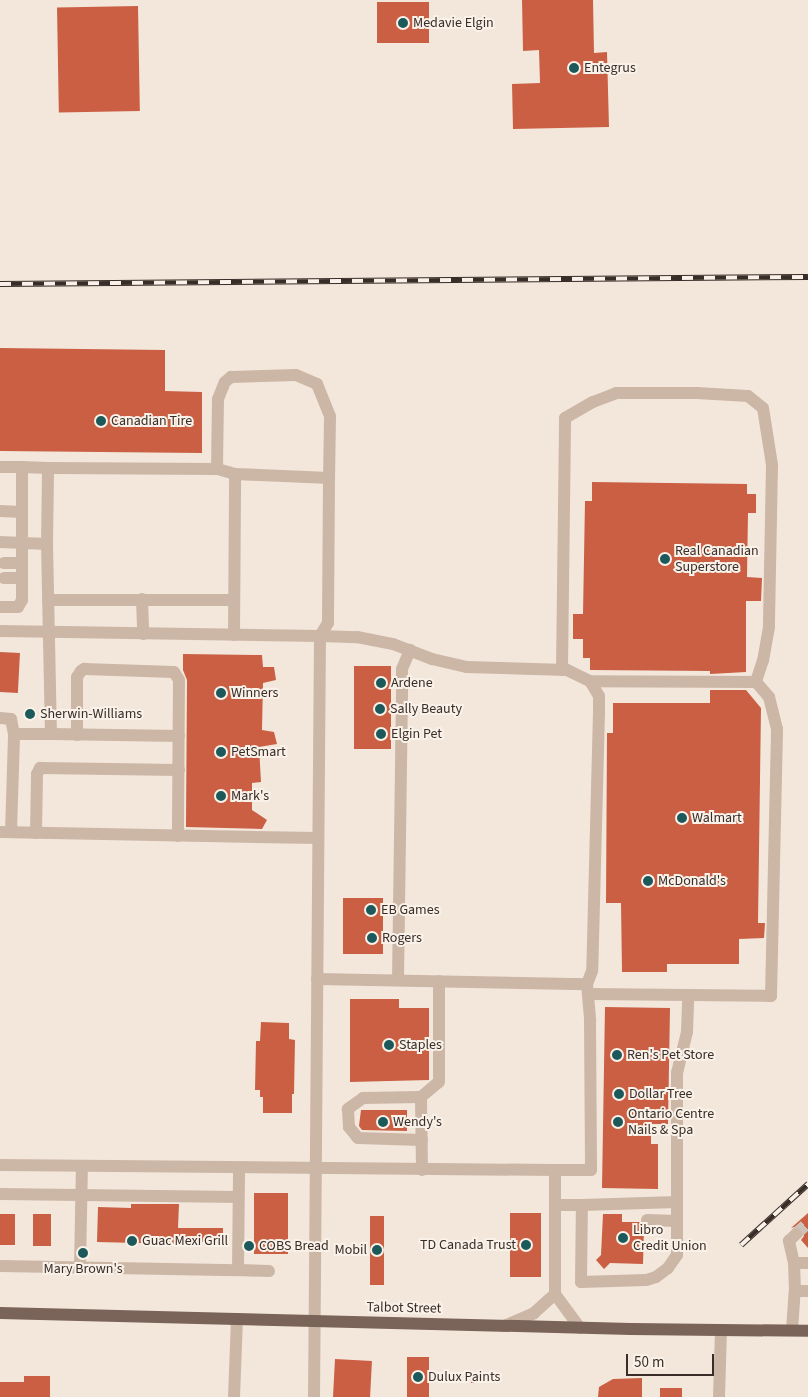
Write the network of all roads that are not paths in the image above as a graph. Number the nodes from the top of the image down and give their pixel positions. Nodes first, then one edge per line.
1 (0, 467) edge
2 (22, 467) junction
3 (48, 468) junction
4 (217, 469) junction
5 (235, 474) junction
6 (330, 478) junction
7 (0, 511) edge
8 (22, 512) junction
9 (0, 542) edge
10 (21, 542) junction
11 (47, 544) junction
12 (4, 563) dead end
13 (21, 563) junction
14 (4, 578) dead end
15 (21, 578) junction
16 (142, 599) junction
17 (48, 600) junction
18 (233, 600) junction
19 (0, 607) edge
20 (0, 631) edge
21 (48, 632) junction
22 (143, 634) junction
23 (234, 635) junction
24 (320, 636) junction
25 (410, 650) junction
26 (562, 670) junction
27 (590, 682) junction
28 (756, 682) junction
29 (0, 718) edge
30 (14, 734) junction
31 (51, 734) junction
32 (77, 735) junction
33 (179, 736) junction
34 (178, 770) junction
35 (6, 832) edge
36 (36, 833) junction
37 (178, 836) junction
38 (318, 838) junction
39 (317, 979) junction
40 (398, 980) junction
41 (440, 981) junction
42 (587, 989) junction
43 (688, 995) junction
44 (421, 1097) junction
45 (422, 1140) junction
46 (0, 1165) edge
47 (82, 1166) junction
48 (239, 1169) junction
49 (316, 1170) junction
50 (422, 1170) junction
51 (555, 1170) junction
52 (0, 1194) edge
53 (81, 1195) junction
54 (238, 1197) junction
55 (677, 1202) junction
56 (582, 1204) junction
57 (555, 1205) junction
58 (647, 1220) dead end
59 (677, 1221) junction
60 (796, 1234) tunnel mouth
61 (794, 1263) junction
62 (808, 1263) edge
63 (0, 1266) edge
64 (80, 1267) junction
65 (238, 1270) junction
66 (269, 1271) dead end
67 (802, 1291) edge
68 (555, 1294) junction
69 (0, 1312) edge
70 (237, 1319) junction
71 (314, 1321) junction
72 (504, 1326) junction
73 (580, 1328) junction
74 (721, 1330) junction
75 (792, 1330) junction
76 (808, 1331) edge
77 (234, 1397) edge
78 (314, 1397) edge
79 (719, 1397) edge

1 - 2 lane
2 - 3 lane
2 - 8 lane
3 - 4 lane
3 - 11 lane
4 - 5 lane
4 - 6 lane
5 - 6 lane
5 - 18 lane
6 - 24 lane
7 - 8 lane
8 - 10 lane
9 - 10 lane
10 - 11 lane
10 - 13 lane
11 - 17 lane
12 - 13 lane
13 - 15 lane
14 - 15 lane
15 - 19 lane
16 - 17 lane
16 - 18 lane
16 - 22 lane
17 - 21 lane
18 - 23 lane
20 - 21 lane
21 - 22 lane
21 - 31 lane
22 - 23 lane
23 - 24 lane
24 - 25 lane
24 - 38 lane
25 - 26 lane
25 - 40 lane
26 - 27 lane
26 - 28 lane
27 - 28 lane
27 - 42 lane
28 - 43 lane
29 - 30 lane
30 - 31 lane
30 - 35 lane
31 - 32 lane
32 - 33 lane
32 - 33 lane
33 - 34 lane
34 - 36 lane
34 - 37 lane
35 - 36 lane
36 - 37 lane
37 - 38 lane
38 - 39 lane
39 - 40 lane
39 - 49 lane
40 - 41 lane
41 - 42 lane
41 - 44 lane
42 - 43 lane
42 - 51 lane
43 - 55 lane
44 - 45 lane
44 - 45 lane
45 - 50 lane
46 - 47 lane
47 - 48 lane
47 - 53 lane
48 - 49 lane
48 - 54 lane
49 - 50 lane
49 - 71 lane
50 - 51 lane
51 - 57 lane
52 - 53 lane
53 - 54 lane
53 - 64 lane
54 - 65 lane
55 - 56 lane
55 - 59 lane
56 - 57 lane
56 - 59 lane
57 - 68 lane
58 - 59 lane
60 - 61 lane
61 - 62 lane
61 - 67 lane
63 - 64 lane
64 - 65 lane
65 - 66 lane
67 - 75 lane
68 - 72 lane
68 - 73 lane
69 - 70 main road, Talbot Street
70 - 71 main road, Talbot Street
70 - 77 lane
71 - 72 main road, Talbot Street
71 - 78 lane
72 - 73 main road, Talbot Street
73 - 74 main road, Talbot Street
74 - 75 main road, Talbot Street
74 - 79 lane
75 - 76 main road, Talbot Street

